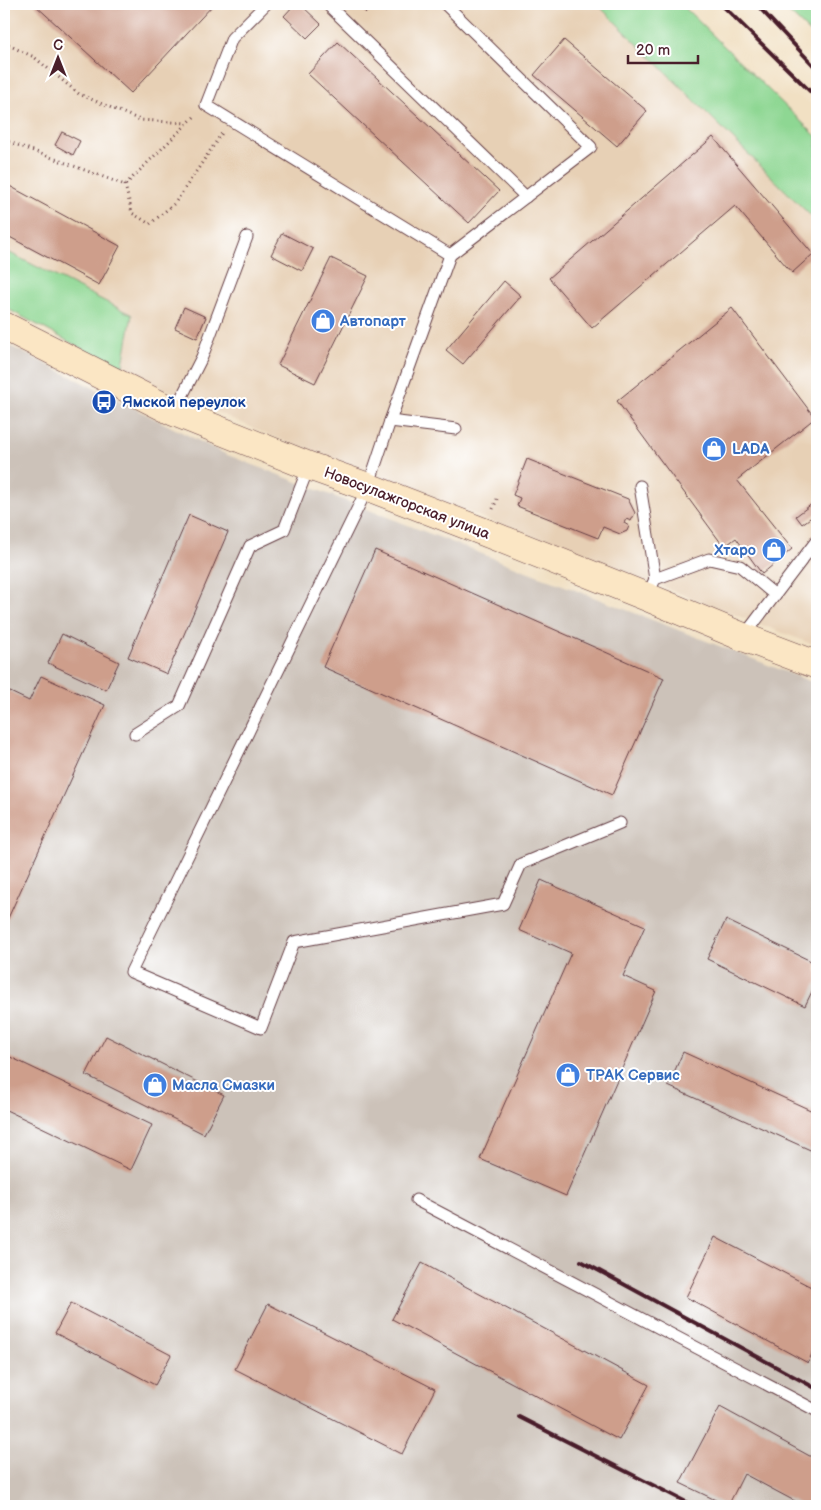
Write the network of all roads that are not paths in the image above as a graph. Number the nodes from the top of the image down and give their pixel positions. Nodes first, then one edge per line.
1 (266, 4) edge
2 (327, 4) edge
3 (445, 4) edge
4 (526, 197) junction
5 (247, 237) dead end
6 (450, 255) junction
7 (4, 326) edge
8 (174, 412) junction
9 (390, 421) junction
10 (456, 429) dead end
11 (309, 466) junction
12 (640, 486) dead end
13 (368, 488) junction
14 (817, 540) edge
15 (817, 556) edge
16 (804, 558) junction
17 (651, 588) junction
18 (775, 595) junction
19 (743, 637) junction
20 (817, 665) edge
21 (136, 734) dead end
22 (620, 823) dead end
23 (416, 1200) dead end
24 (817, 1412) edge

1 - 6 lane
2 - 4 lane
3 - 4 lane
4 - 6 lane
5 - 8 lane
6 - 9 lane
7 - 8 main road, Новосулажгорская улица
8 - 11 main road, Новосулажгорская улица
9 - 10 lane
9 - 13 lane
11 - 13 main road, Новосулажгорская улица
11 - 21 lane
12 - 17 lane
13 - 17 main road, Новосулажгорская улица
13 - 22 lane
14 - 16 lane
15 - 16 lane
16 - 18 lane
17 - 18 lane
17 - 19 main road, Новосулажгорская улица
18 - 19 lane
19 - 20 main road, Новосулажгорская улица
23 - 24 lane

